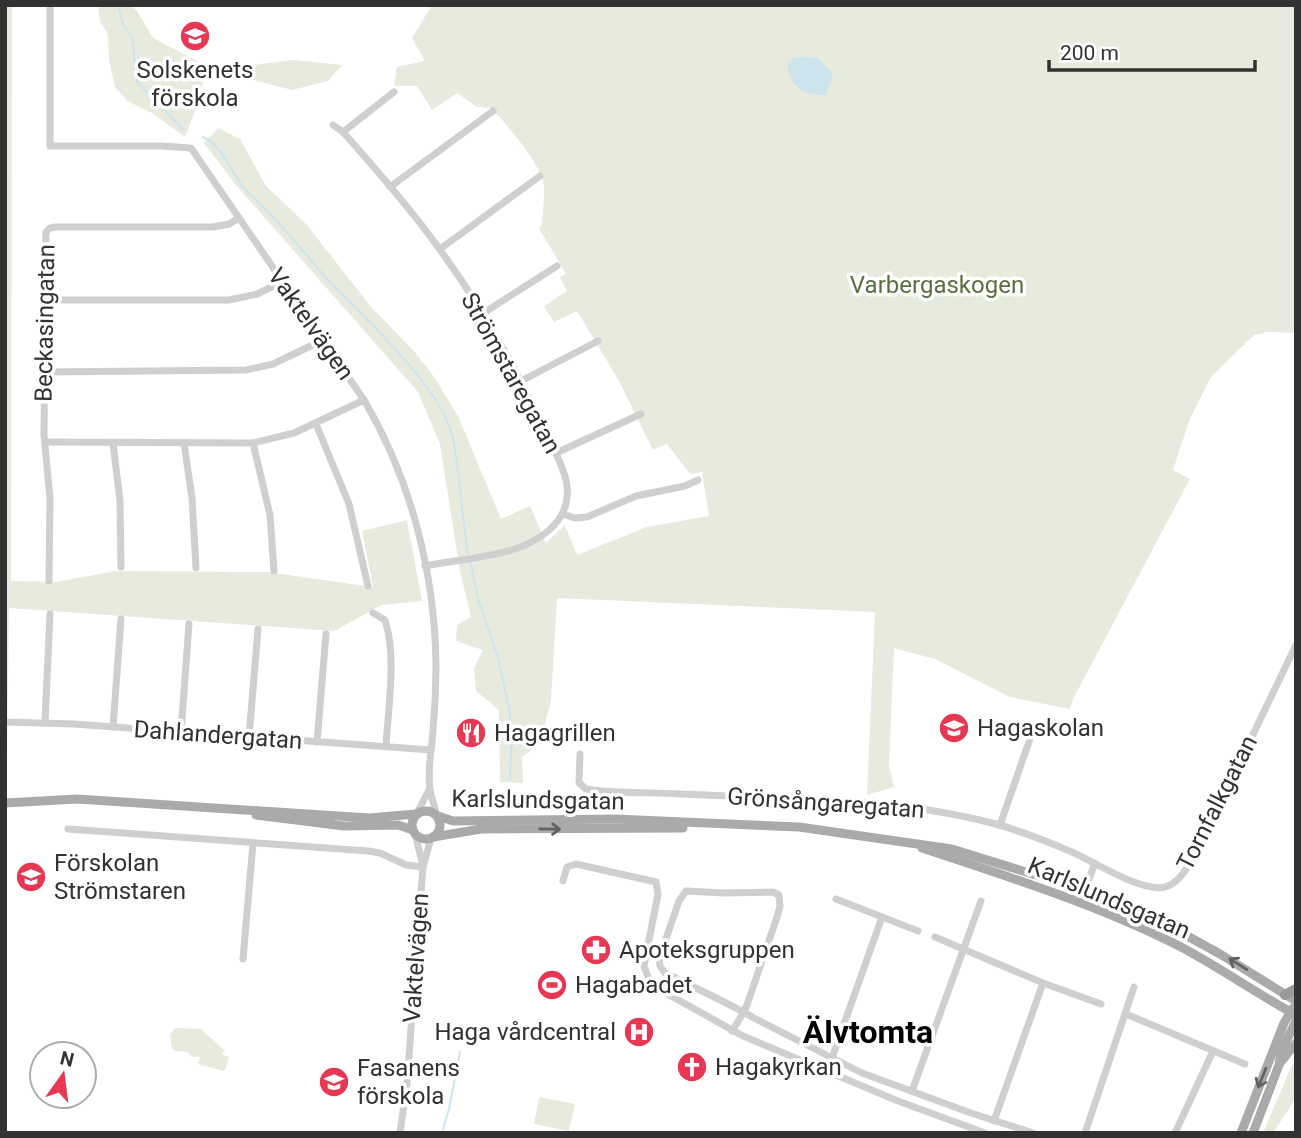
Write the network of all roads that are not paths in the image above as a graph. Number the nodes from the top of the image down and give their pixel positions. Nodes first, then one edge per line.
1 (50, 5) edge
2 (394, 92) dead end
3 (492, 111) dead end
4 (333, 125) dead end
5 (343, 132) junction
6 (540, 176) dead end
7 (390, 187) junction
8 (239, 218) junction
9 (440, 249) junction
10 (557, 267) dead end
11 (282, 282) junction
12 (45, 300) junction
13 (481, 314) junction
14 (323, 340) junction
15 (598, 341) dead end
16 (45, 372) junction
17 (521, 381) junction
18 (364, 400) junction
19 (640, 414) dead end
20 (316, 424) junction
21 (45, 442) junction
22 (113, 443) junction
23 (184, 443) junction
24 (253, 443) junction
25 (556, 453) junction
26 (698, 480) dead end
27 (562, 514) junction
28 (425, 566) junction
29 (121, 568) dead end
30 (196, 568) dead end
31 (274, 570) dead end
32 (49, 581) dead end
33 (368, 586) dead end
34 (373, 613) dead end
35 (50, 614) dead end
36 (121, 619) dead end
37 (189, 624) dead end
38 (258, 629) dead end
39 (326, 634) dead end
40 (1296, 645) edge
41 (5, 722) edge
42 (45, 722) junction
43 (113, 727) junction
44 (181, 732) junction
45 (1032, 733) dead end
46 (249, 737) junction
47 (317, 742) junction
48 (386, 746) junction
49 (431, 750) junction
50 (580, 754) dead end
51 (430, 790) junction
52 (5, 803) edge
53 (220, 809) junction
54 (417, 814) junction
55 (437, 815) junction
56 (1000, 825) junction
57 (764, 826) junction
58 (68, 829) dead end
59 (414, 832) junction
60 (432, 838) junction
61 (897, 840) junction
62 (253, 843) junction
63 (1095, 863) junction
64 (423, 866) junction
65 (563, 881) dead end
66 (1085, 891) junction
67 (836, 899) dead end
68 (981, 901) dead end
69 (1081, 904) junction
70 (882, 917) junction
71 (918, 931) dead end
72 (935, 937) dead end
73 (963, 951) junction
74 (243, 959) dead end
75 (1043, 983) junction
76 (1134, 987) dead end
77 (1296, 989) edge
78 (1285, 995) junction
79 (1296, 1002) edge
80 (1101, 1004) dead end
81 (743, 1012) junction
82 (1126, 1014) junction
83 (1294, 1016) edge
84 (732, 1031) junction
85 (1296, 1043) edge
86 (1213, 1051) junction
87 (832, 1058) junction
88 (1245, 1064) dead end
89 (1279, 1065) junction
90 (912, 1091) junction
91 (994, 1121) junction
92 (400, 1133) edge
93 (985, 1133) edge
94 (1033, 1133) edge
95 (1085, 1133) edge
96 (1175, 1133) edge
97 (1241, 1133) edge
98 (1253, 1133) edge

1 - 8 street, Vaktelvägen
2 - 5 street
3 - 7 street
4 - 5 street, Strömstaregatan
5 - 7 street, Strömstaregatan
6 - 9 street
7 - 9 street, Strömstaregatan
8 - 11 street, Vaktelvägen
8 - 12 street, Beckasingatan
9 - 13 street, Strömstaregatan
10 - 13 street
11 - 12 street
11 - 14 street, Vaktelvägen
12 - 16 street, Beckasingatan
13 - 17 street, Strömstaregatan
14 - 16 street
14 - 18 street, Vaktelvägen
15 - 17 street
16 - 21 street, Beckasingatan
17 - 25 street, Strömstaregatan
18 - 20 street
18 - 28 street, Vaktelvägen
19 - 25 street
20 - 24 street
20 - 33 street
21 - 22 street
21 - 32 street, Beckasingatan
22 - 23 street
22 - 29 street
23 - 24 street
23 - 30 street
24 - 31 street
25 - 27 street, Strömstaregatan
26 - 27 street
27 - 28 street
28 - 49 street, Vaktelvägen
34 - 48 street
35 - 42 street
36 - 43 street
37 - 44 street
38 - 46 street
39 - 47 street
40 - 63 street, Tornfalkgatan
41 - 42 street, Dahlandergatan
42 - 43 street, Dahlandergatan
43 - 44 street, Dahlandergatan
44 - 46 street, Dahlandergatan
45 - 56 street
46 - 47 street, Dahlandergatan
47 - 48 street, Dahlandergatan
48 - 49 street, Dahlandergatan
49 - 51 street, Vaktelvägen
50 - 56 street, Grönsångaregatan
51 - 54 street, Vaktelvägen
51 - 55 street, Vaktelvägen
52 - 53 main road, Karlslundsgatan
53 - 54 main road, Karlslundsgatan
53 - 59 main road, Karlslundsgatan
54 - 55 main road
54 - 59 main road
55 - 57 main road, Karlslundsgatan
55 - 60 main road
56 - 63 street, Grönsångaregatan
60 -> 57 main road, Karlslundsgatan
57 - 61 main road, Karlslundsgatan
58 - 62 street
59 - 60 main road
59 - 64 street, Vaktelvägen
60 - 64 street, Vaktelvägen
61 - 66 main road, Karlslundsgatan
61 - 69 main road, Karlslundsgatan
62 - 64 street
62 - 74 street
63 - 66 street
64 - 92 street, Vaktelvägen
65 - 84 street
66 - 69 street
78 -> 66 main road, Karlslundsgatan
67 - 70 street
68 - 73 street
69 - 83 main road, Karlslundsgatan
70 - 71 street
70 - 87 street
72 - 73 street
73 - 75 street
73 - 90 street
75 - 80 street
75 - 91 street
76 - 82 street
77 - 78 highway
78 - 79 main road, Karlslundsgatan
79 - 83 main road
81 - 81 street
81 - 84 street
81 - 87 street
82 - 86 street
82 - 95 street
83 - 89 main road
83 -> 97 main road
84 - 93 street
85 - 89 main road
86 - 88 street
86 - 96 street
87 - 90 street
89 - 98 main road
90 - 91 street
91 - 94 street

